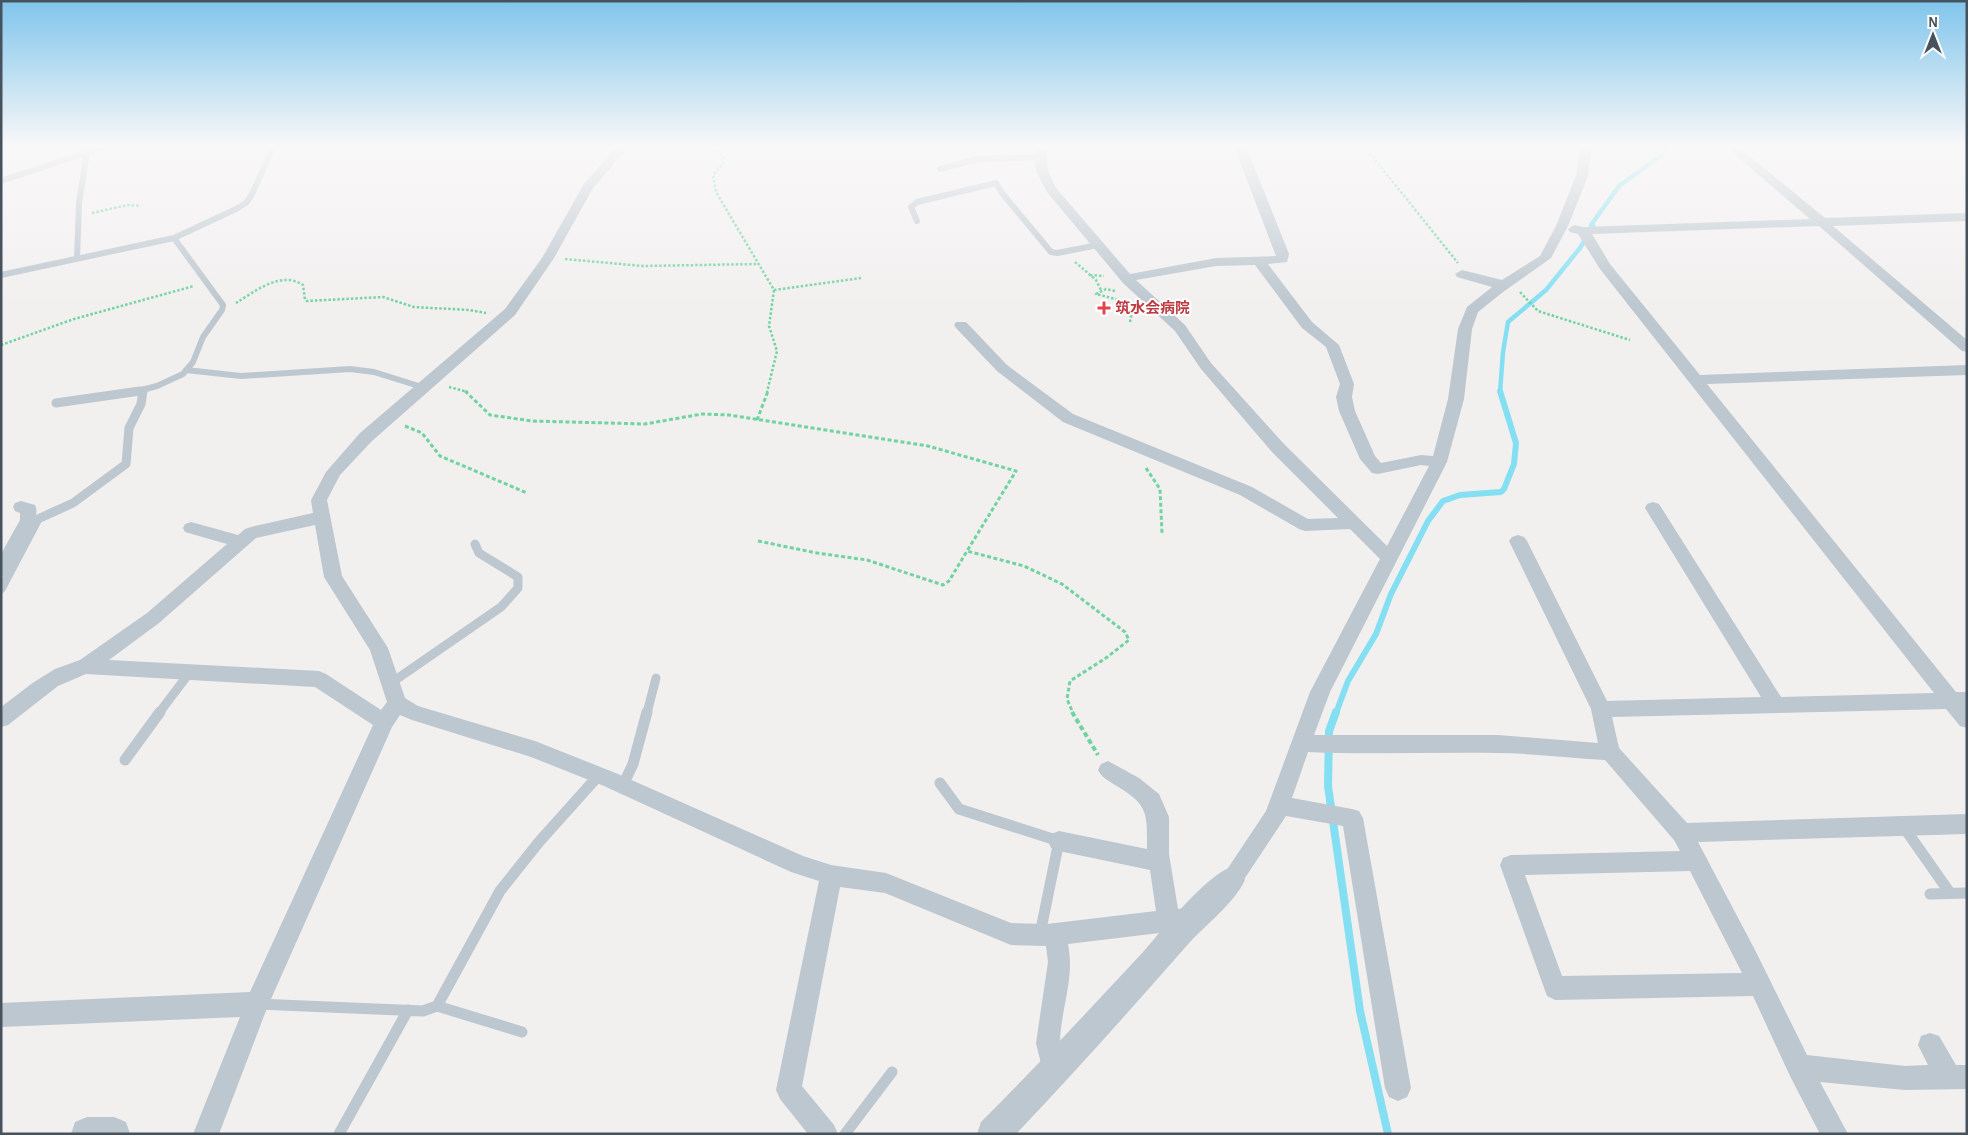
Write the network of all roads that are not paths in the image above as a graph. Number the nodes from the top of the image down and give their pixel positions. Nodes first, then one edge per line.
1 (81, 199) edge
2 (249, 199) edge
3 (581, 199) edge
4 (930, 199) edge
5 (1007, 199) edge
6 (1059, 199) edge
7 (1261, 199) edge
8 (1573, 199) edge
9 (1794, 199) edge
10 (1967, 218) edge
11 (917, 221) dead end
12 (1822, 222) junction
13 (1562, 226) junction
14 (1583, 231) junction
15 (174, 238) junction
16 (1098, 245) junction
17 (76, 259) junction
18 (1259, 262) junction
19 (1, 275) edge
20 (1466, 275) road end
21 (1127, 278) junction
22 (1506, 284) junction
23 (961, 326) dead end
24 (1967, 348) edge
25 (186, 370) junction
26 (1967, 370) edge
27 (1695, 380) junction
28 (424, 385) junction
29 (143, 390) junction
30 (56, 403) dead end
31 (1439, 462) junction
32 (21, 507) dead end
33 (1653, 508) dead end
34 (322, 517) junction
35 (1353, 523) junction
36 (191, 528) dead end
37 (1518, 540) dead end
38 (241, 542) junction
39 (475, 544) dead end
40 (1390, 559) junction
41 (1, 570) edge
42 (1, 589) edge
43 (86, 666) junction
44 (190, 671) junction
45 (656, 678) dead end
46 (394, 693) junction
47 (1959, 700) edge
48 (1776, 705) junction
49 (1600, 709) junction
50 (1, 719) edge
51 (1967, 720) edge
52 (384, 722) junction
53 (1305, 743) junction
54 (1610, 752) junction
55 (125, 760) dead end
56 (1108, 770) road end
57 (599, 776) junction
58 (940, 782) dead end
59 (623, 785) junction
60 (1278, 805) junction
61 (1967, 824) edge
62 (1903, 826) junction
63 (1682, 833) junction
64 (1059, 841) junction
65 (1696, 861) junction
66 (1160, 862) junction
67 (831, 875) junction
68 (1231, 880) joint
69 (1950, 893) junction
70 (1967, 893) edge
71 (1930, 894) dead end
72 (1181, 919) junction
73 (1047, 934) junction
74 (1760, 984) junction
75 (257, 1004) junction
76 (437, 1006) junction
77 (408, 1010) junction
78 (1, 1015) edge
79 (522, 1032) dead end
80 (1930, 1045) dead end
81 (1799, 1066) junction
82 (1054, 1071) junction
83 (892, 1072) dead end
84 (1958, 1077) edge
85 (1398, 1088) dead end
86 (87, 1134) edge
87 (114, 1134) edge
88 (206, 1134) edge
89 (339, 1134) edge
90 (825, 1134) edge
91 (845, 1134) edge
92 (993, 1134) edge
93 (1835, 1134) edge

1 - 17 lane
2 - 15 lane
3 - 28 street
4 - 11 lane
5 - 16 lane
6 - 16 street
7 - 18 street
8 - 13 street
9 - 12 street
10 - 12 street
12 - 14 street
12 - 24 street
13 - 14 street
13 - 22 street
14 - 27 street
15 - 17 lane
15 - 25 lane
16 - 21 street
17 - 19 lane
18 - 21 street
18 - 31 street
20 - 22 street
21 - 35 street
22 - 31 street
23 - 35 street
25 - 28 lane
25 - 29 lane
26 - 27 street
27 - 47 street
28 - 34 street
29 - 30 lane
29 - 42 lane
31 - 40 street
32 - 41 street
33 - 48 street
34 - 38 street
34 - 46 street
35 - 40 street
36 - 38 street
37 - 49 street
38 - 43 street
39 - 46 lane
40 - 53 street
43 - 44 street
43 - 50 street
44 - 52 street
44 - 55 lane
45 - 59 lane
46 - 52 street
46 - 57 street
47 - 48 street
47 - 51 street
48 - 49 street
49 - 54 street
52 - 75 street
53 - 54 street
53 - 60 street
54 - 63 street
56 - 66 street
57 - 59 street
57 - 76 lane
58 - 64 lane
59 - 67 street
60 - 68 street
60 - 85 street
61 - 62 street
62 - 63 street
62 - 69 lane
63 - 65 street
64 - 66 street
64 - 73 lane
65 - 74 street
65 - 74 street
66 - 72 street
67 - 73 street
67 - 90 street
68 - 72 street
69 - 70 lane
69 - 71 lane
72 - 73 street
72 - 82 street
73 - 82 street
74 - 81 street
75 - 77 lane
75 - 78 street
75 - 88 street
76 - 77 lane
76 - 79 lane
77 - 89 lane
80 - 84 street
81 - 84 street
81 - 93 street
82 - 92 street
83 - 91 lane
86 - 87 street

